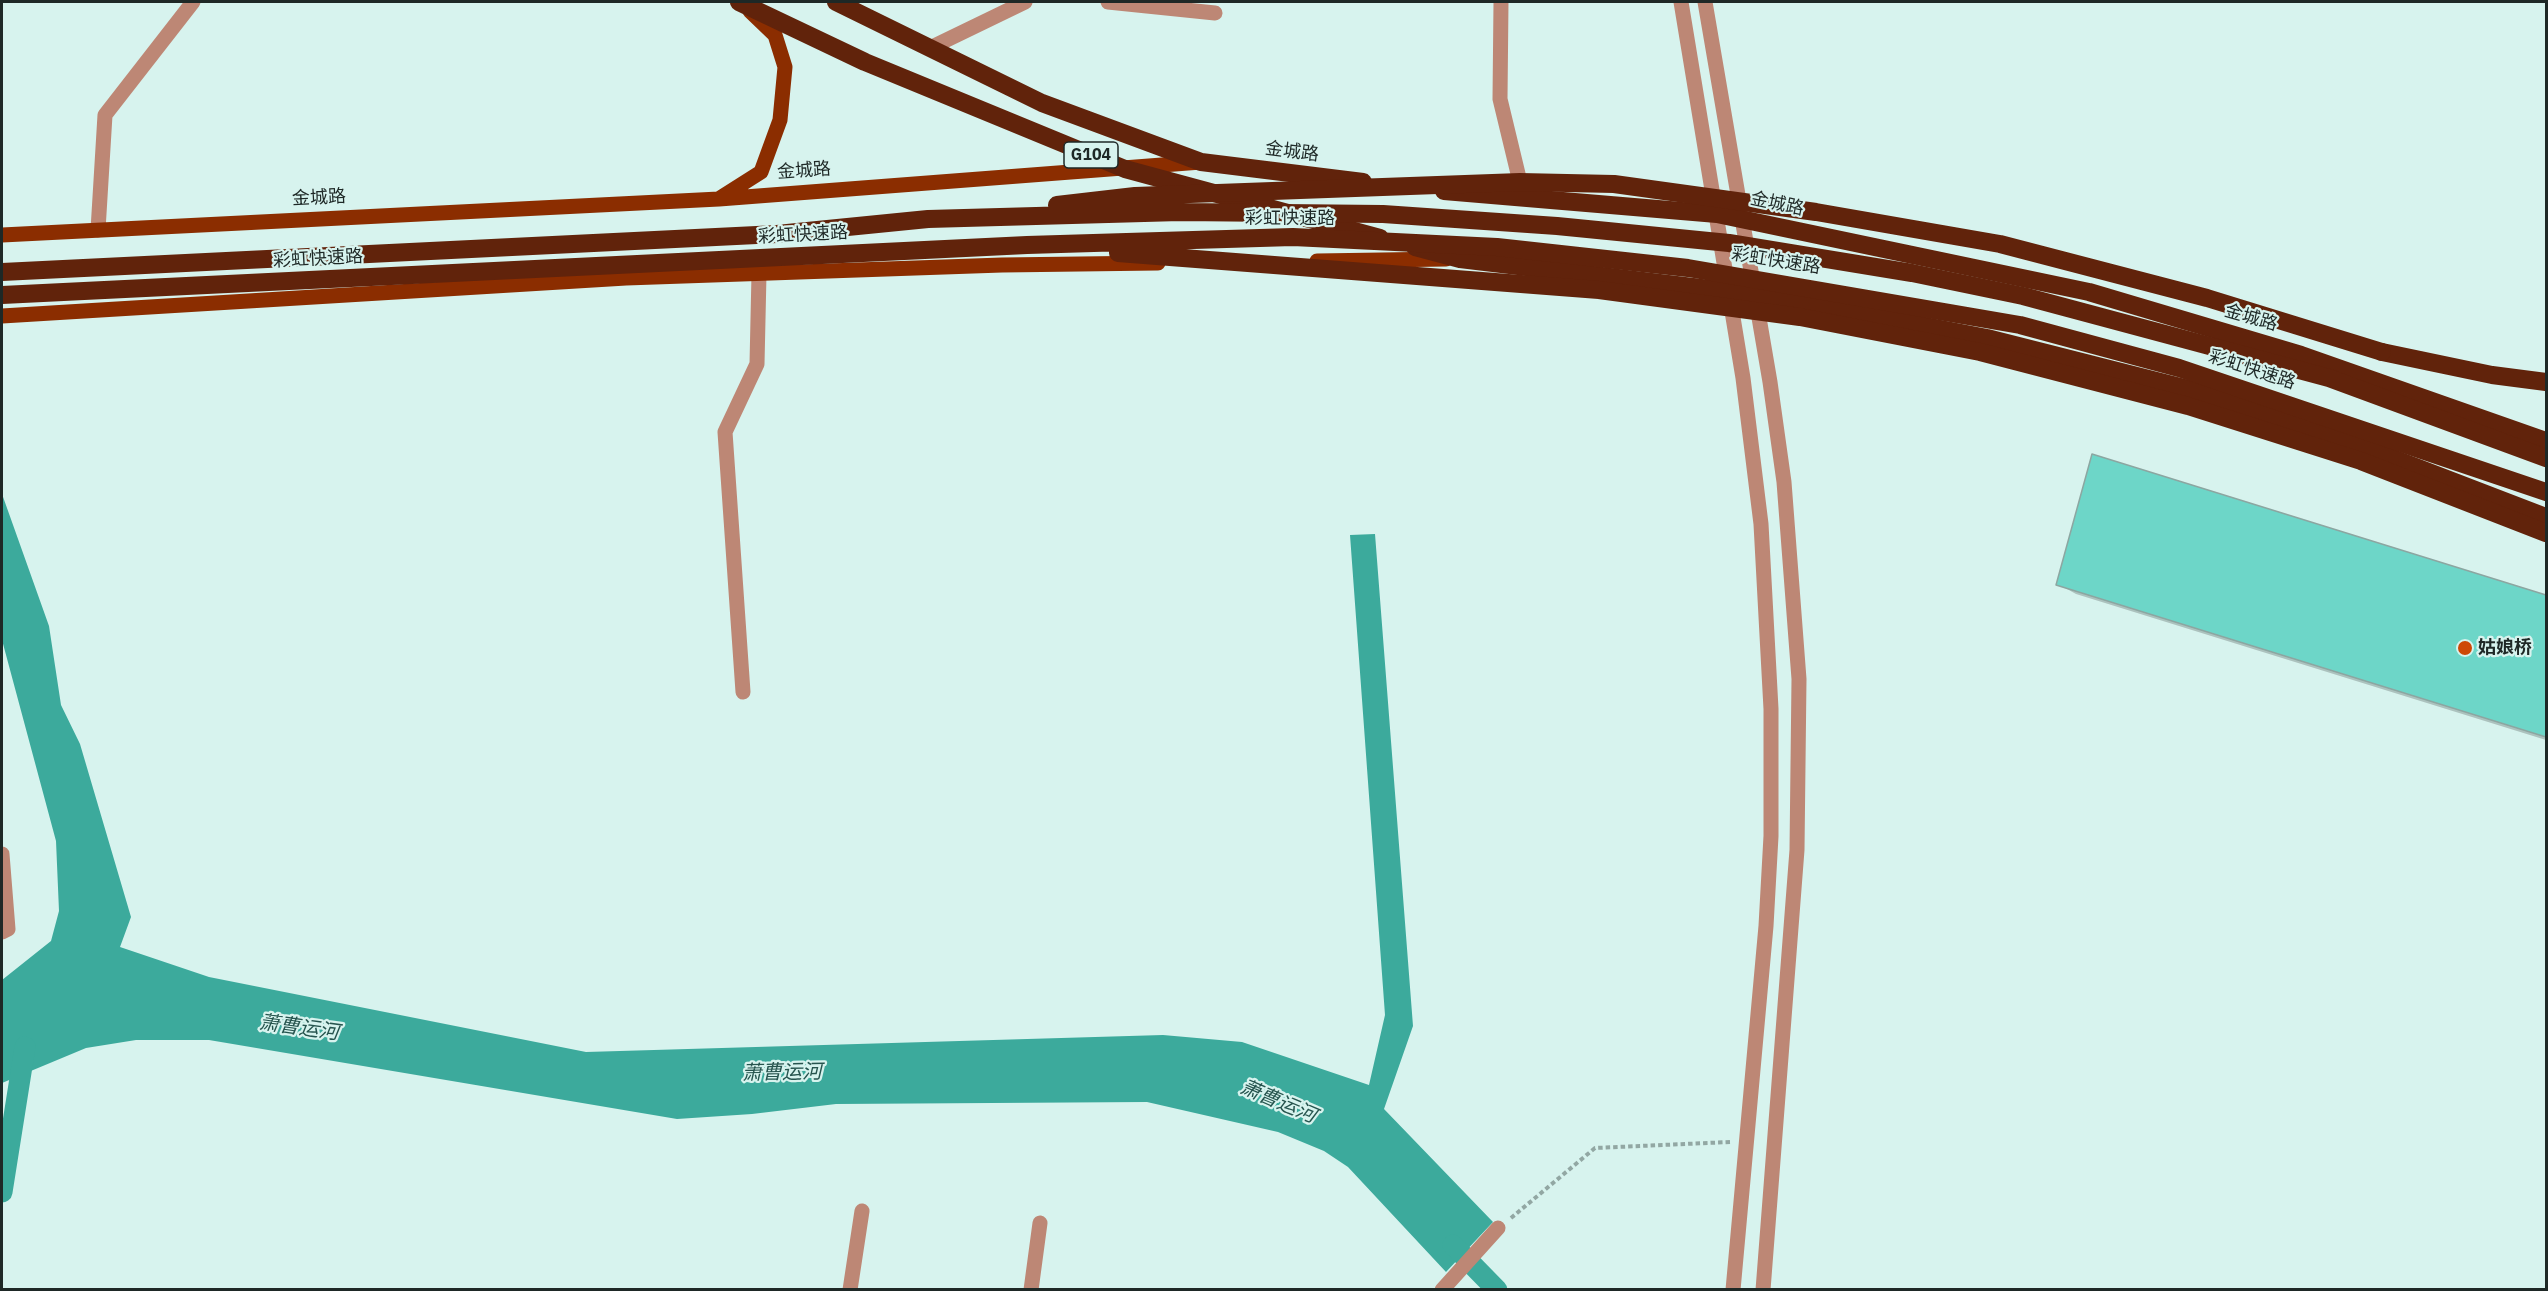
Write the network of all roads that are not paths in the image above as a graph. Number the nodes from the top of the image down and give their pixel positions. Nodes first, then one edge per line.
1 (193, 2) edge
2 (836, 2) edge
3 (1026, 2) edge
4 (1108, 2) edge
5 (1501, 2) edge
6 (1682, 2) edge
7 (1705, 2) edge
8 (741, 3) edge
9 (1215, 13) dead end
10 (930, 48) junction
11 (1202, 162) junction
12 (1125, 169) junction
13 (1520, 182) junction
14 (719, 199) junction
15 (1717, 214) junction
16 (1741, 218) junction
17 (928, 219) junction
18 (98, 230) junction
19 (2, 235) edge
20 (1027, 245) junction
21 (1460, 259) junction
22 (2, 272) edge
23 (759, 274) junction
24 (1729, 292) junction
25 (2, 295) edge
26 (1755, 295) junction
27 (2, 316) edge
28 (2547, 382) edge
29 (2547, 441) edge
30 (2547, 458) edge
31 (2547, 492) edge
32 (2547, 517) edge
33 (2547, 533) edge
34 (743, 692) dead end
35 (2, 854) edge
36 (2, 932) edge
37 (862, 1211) dead end
38 (1040, 1223) dead end
39 (1498, 1228) road end
40 (1733, 1286) edge
41 (1763, 1286) edge
42 (1442, 1288) edge
43 (850, 1290) edge
44 (1031, 1290) edge

1 - 18 street
2 - 10 highway, G104
3 - 10 street
4 - 9 street
5 - 13 street
6 - 15 street
7 - 16 street
8 - 12 highway, G104
8 - 14 main road
10 - 11 highway, G104
11 - 12 main road, 金城路
11 - 15 highway, 金城路
12 - 14 main road, 金城路
12 - 21 highway, G104
13 - 17 highway, bridge
13 - 28 highway, bridge
14 - 18 main road, 金城路
15 - 16 highway, 金城路
15 - 24 street
16 - 26 street
16 - 29 highway, 金城路
17 - 22 highway, 彩虹快速路, bridge
17 - 30 highway, 彩虹快速路, bridge
18 - 19 main road, 金城路
20 - 25 highway, 彩虹快速路, bridge
20 - 31 highway, 彩虹快速路, bridge
20 - 33 highway, bridge
21 - 23 main road
21 - 24 highway
23 - 27 main road
23 - 34 street
24 - 26 highway
24 - 40 street
26 - 32 highway
26 - 41 street
35 - 36 street
37 - 43 street
38 - 44 street
39 - 42 street

